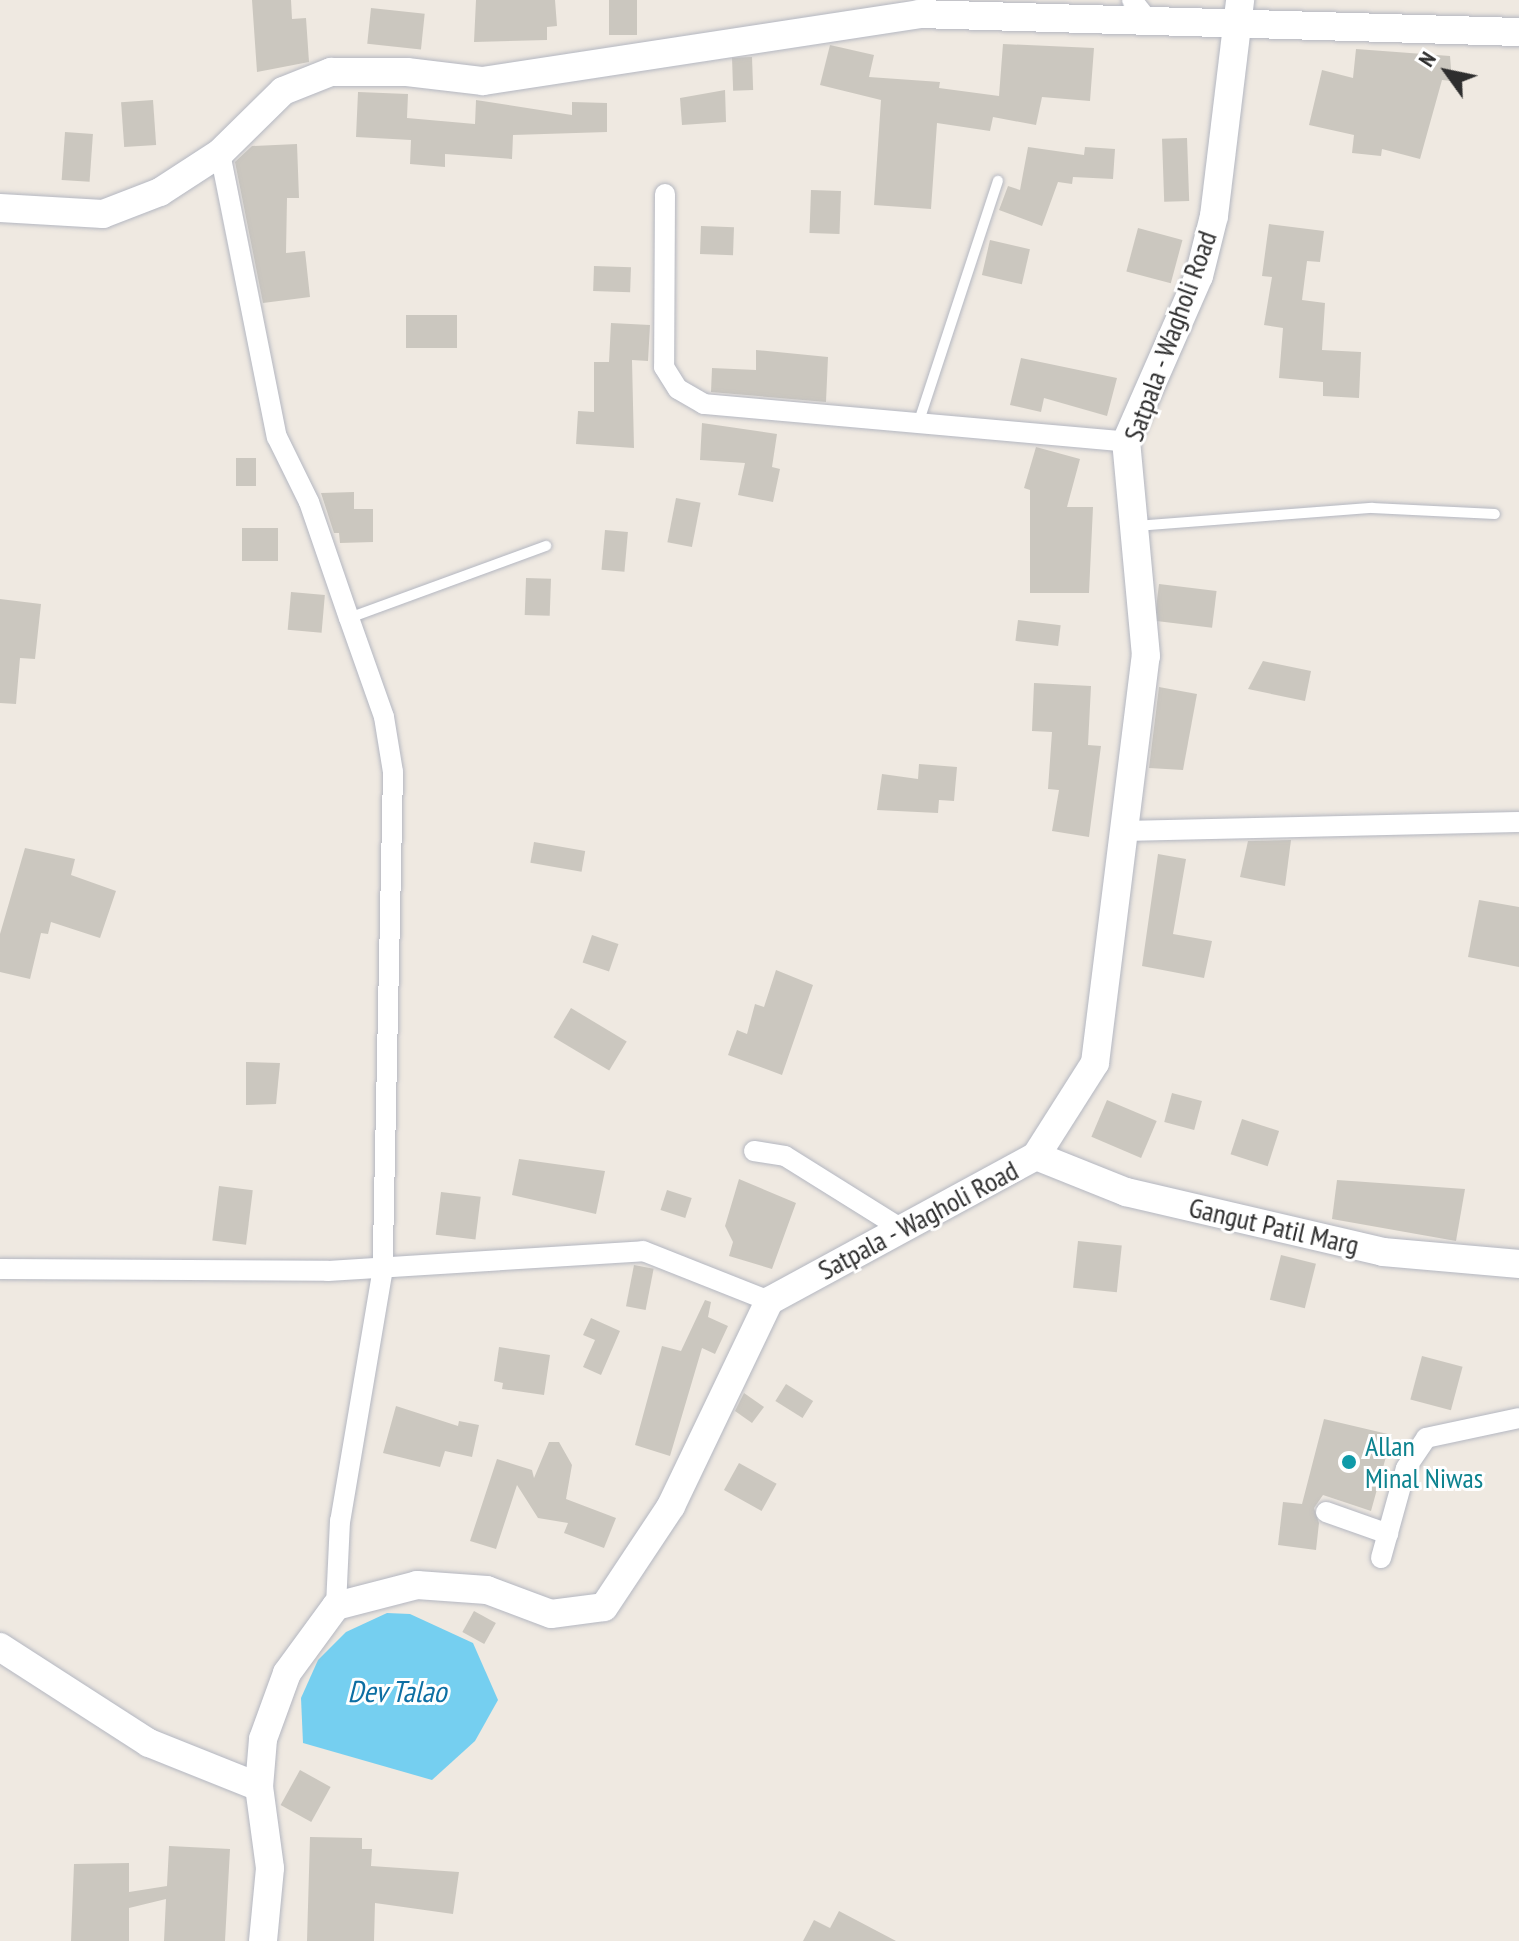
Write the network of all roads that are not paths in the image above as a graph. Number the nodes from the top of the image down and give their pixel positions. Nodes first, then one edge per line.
1 (1139, 9) edge
2 (1240, 11) edge
3 (1519, 32) edge
4 (220, 153) junction
5 (998, 181) dead end
6 (665, 194) dead end
7 (0, 208) edge
8 (918, 424) junction
9 (1126, 442) junction
10 (1495, 514) dead end
11 (1134, 526) junction
12 (546, 546) dead end
13 (349, 618) junction
14 (1519, 822) edge
15 (1123, 831) junction
16 (754, 1151) dead end
17 (1036, 1156) junction
18 (902, 1229) junction
19 (1519, 1264) edge
20 (383, 1268) junction
21 (0, 1269) edge
22 (769, 1301) junction
23 (1519, 1418) edge
24 (1326, 1512) dead end
25 (1388, 1534) junction
26 (1381, 1558) dead end
27 (336, 1606) junction
28 (0, 1647) edge
29 (259, 1787) junction
30 (263, 1941) edge

1 - 2 main road
1 - 4 main road
2 - 3 main road
2 - 9 main road, Satpala - Wagholi Road
4 - 7 main road
4 - 13 street
5 - 8 lane
6 - 8 street
8 - 9 street
9 - 11 main road, Satpala - Wagholi Road
10 - 11 lane
11 - 15 main road, Satpala - Wagholi Road
12 - 13 lane
13 - 20 street
14 - 15 street
15 - 17 main road, Satpala - Wagholi Road
16 - 18 street
17 - 18 main road, Satpala - Wagholi Road
17 - 19 main road, Gangut Patil Marg
18 - 22 main road, Satpala - Wagholi Road
20 - 21 street
20 - 22 street
20 - 27 street
22 - 27 main road
23 - 25 street
24 - 25 street
25 - 26 street
27 - 29 main road
28 - 29 main road
29 - 30 main road

